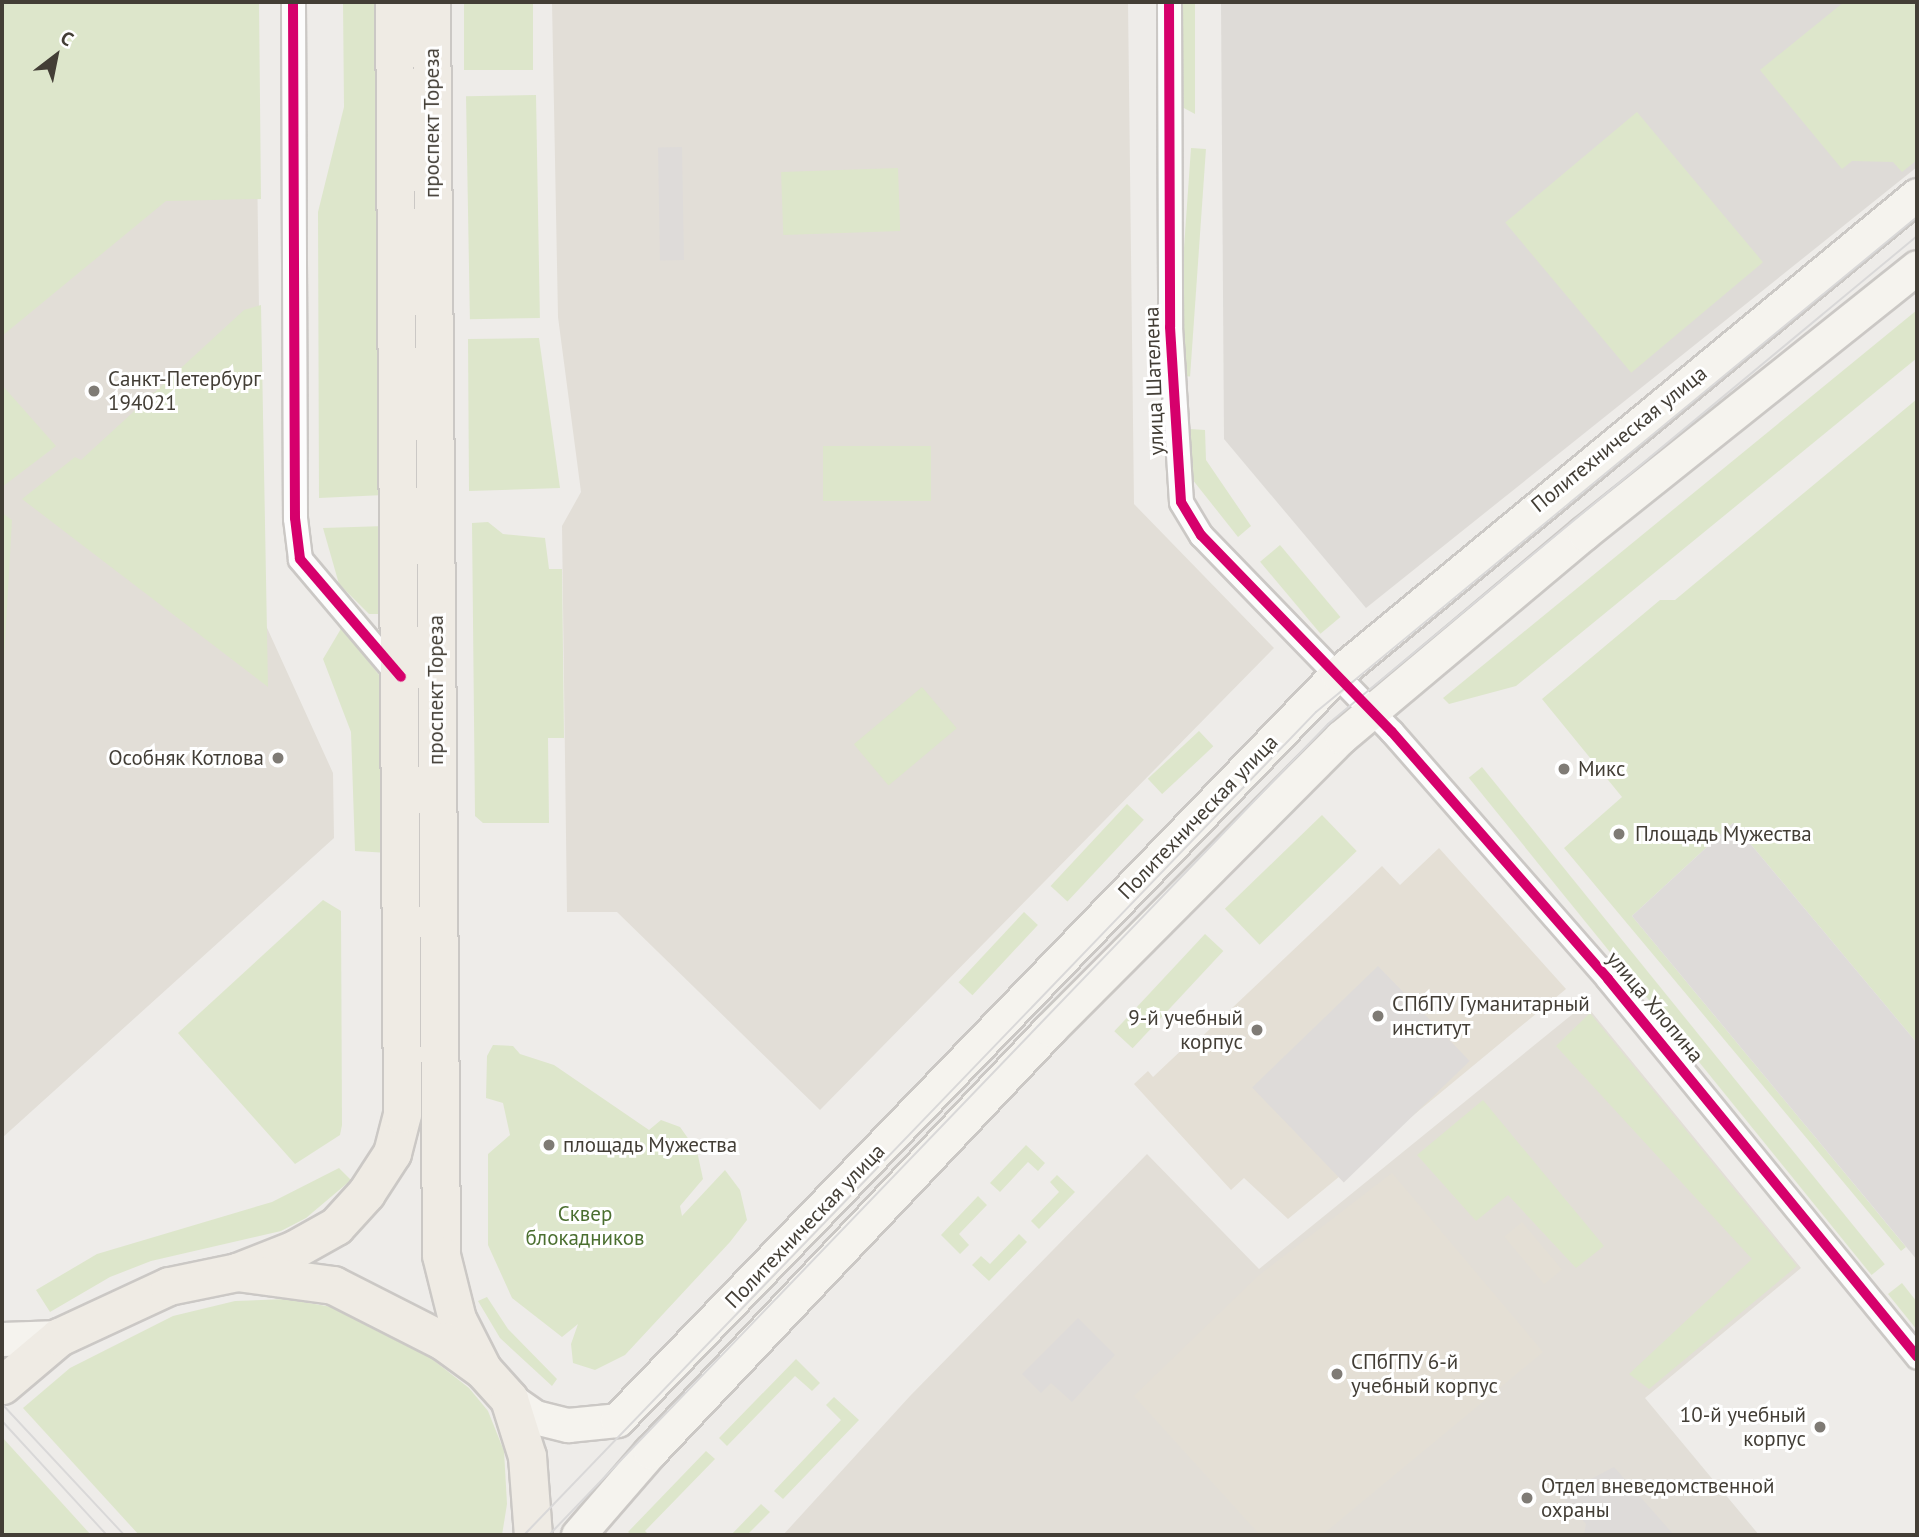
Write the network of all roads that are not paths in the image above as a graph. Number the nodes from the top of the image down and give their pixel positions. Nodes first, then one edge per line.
1 (292, 2) edge
2 (394, 2) edge
3 (431, 2) edge
4 (1169, 2) edge
5 (1917, 195) edge
6 (1917, 267) edge
7 (401, 677) junction
8 (1354, 692) junction
9 (237, 1272) junction
10 (59, 1337) junction
11 (2, 1339) edge
12 (1917, 1357) edge
13 (483, 1370) junction
14 (2, 1385) edge
15 (509, 1399) junction
16 (533, 1535) edge
17 (578, 1535) edge

1 - 7 street
2 - 7 main road, проспект Тореза
3 - 13 main road, проспект Тореза
4 - 8 street, улица Шателена
5 - 8 main road, Политехническая улица
6 - 8 main road, Политехническая улица
7 - 9 main road, проспект Тореза
8 - 12 street, улица Хлопина
8 - 15 main road, Политехническая улица
8 - 17 main road, Политехническая улица
9 - 10 main road
9 - 13 main road
10 - 11 main road
10 - 14 main road
13 - 15 main road
15 - 16 main road

